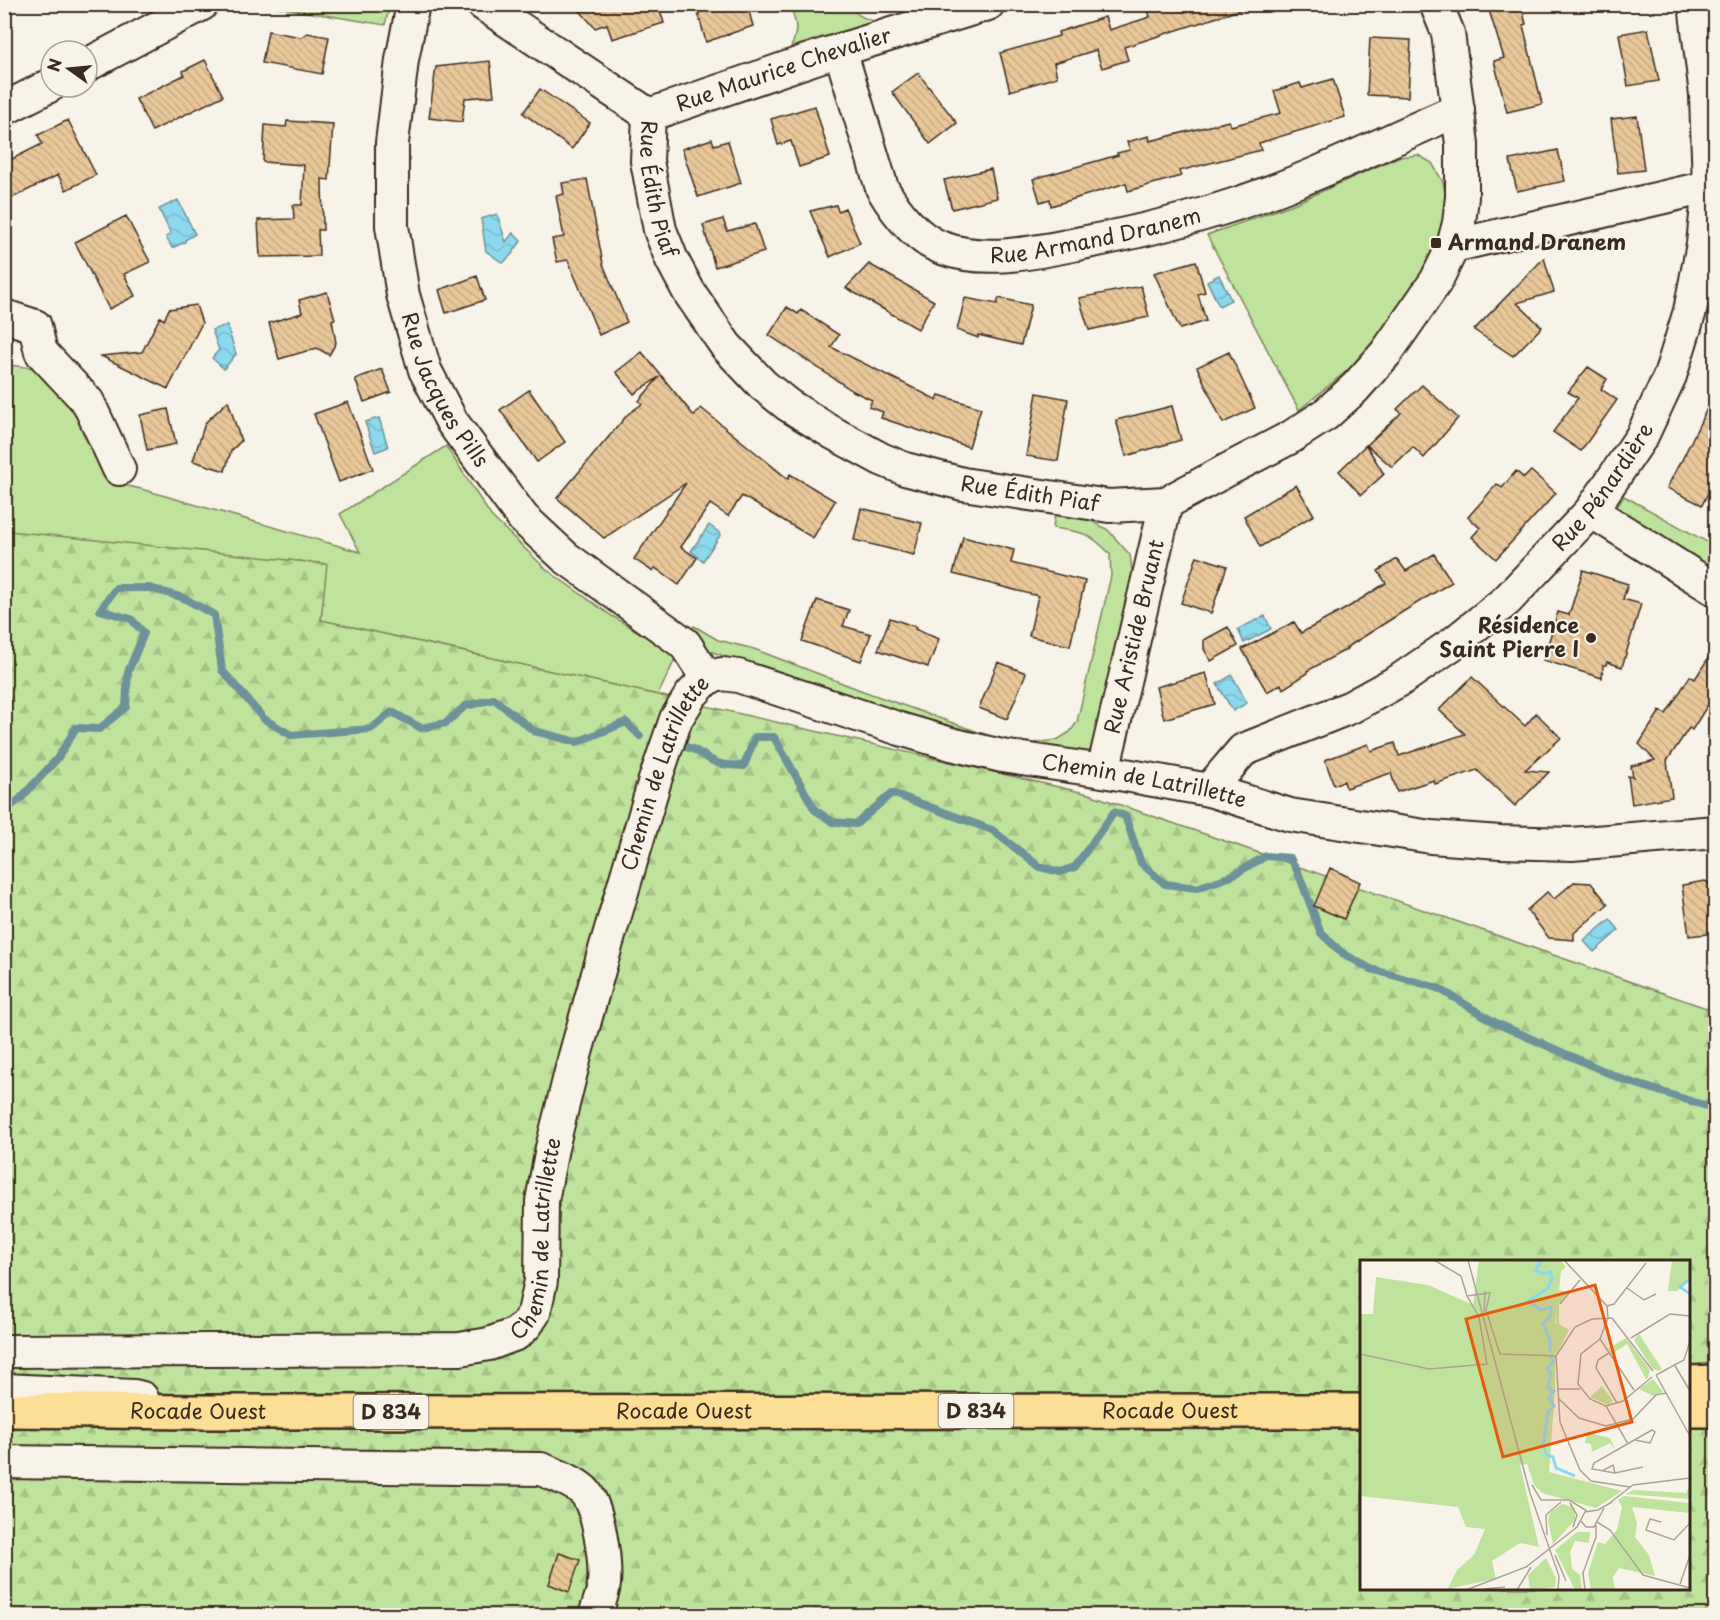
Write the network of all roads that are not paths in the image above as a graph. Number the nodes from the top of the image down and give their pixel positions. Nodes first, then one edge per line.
1 (202, 4) edge
2 (413, 4) edge
3 (483, 4) edge
4 (988, 4) edge
5 (1436, 4) edge
6 (1695, 4) edge
7 (840, 50) junction
8 (99, 59) edge
9 (39, 90) edge
10 (4, 109) edge
11 (1458, 110) junction
12 (649, 115) junction
13 (1712, 186) edge
14 (1453, 246) junction
15 (4, 315) edge
16 (119, 469) dead end
17 (1166, 503) junction
18 (1591, 511) junction
19 (1716, 590) edge
20 (707, 678) junction
21 (1103, 771) junction
22 (1209, 790) junction
23 (1716, 832) edge
24 (4, 1351) edge
25 (1716, 1382) edge
26 (1690, 1383) edge
27 (1360, 1388) edge
28 (4, 1389) edge
29 (4, 1410) edge
30 (1690, 1410) edge
31 (1716, 1410) edge
32 (1360, 1411) edge
33 (192, 1412) junction
34 (591, 1412) junction
35 (4, 1462) edge
36 (596, 1616) edge

1 - 8 street
2 - 20 street, Rue Jacques Pills
3 - 12 street, Rue Édith Piaf
4 - 7 street, Rue Maurice Chevalier
5 - 11 street, Rue Édith Piaf
6 - 13 street, Rue Pénardière
7 - 11 street, Rue Armand Dranem
7 - 12 street, Rue Maurice Chevalier
9 - 10 street
11 - 14 street, Rue Édith Piaf
12 - 17 street, Rue Édith Piaf
13 - 14 street
13 - 18 street, Rue Pénardière
14 - 17 street, Rue Édith Piaf
15 - 16 street
17 - 21 street, Rue Aristide Bruant
18 - 19 street
18 - 22 street, Rue Pénardière
20 - 21 street, Chemin de Latrillette
20 - 24 street, Chemin de Latrillette
21 - 22 street, Chemin de Latrillette
22 - 23 street, Chemin de Latrillette
25 - 26 main road
27 - 34 main road
28 - 33 street
29 - 33 main road, Rocade Ouest / D 834
30 - 31 main road
32 - 34 main road, Rocade Ouest / D 834
33 - 34 main road, Rocade Ouest / D 834
35 - 36 street

